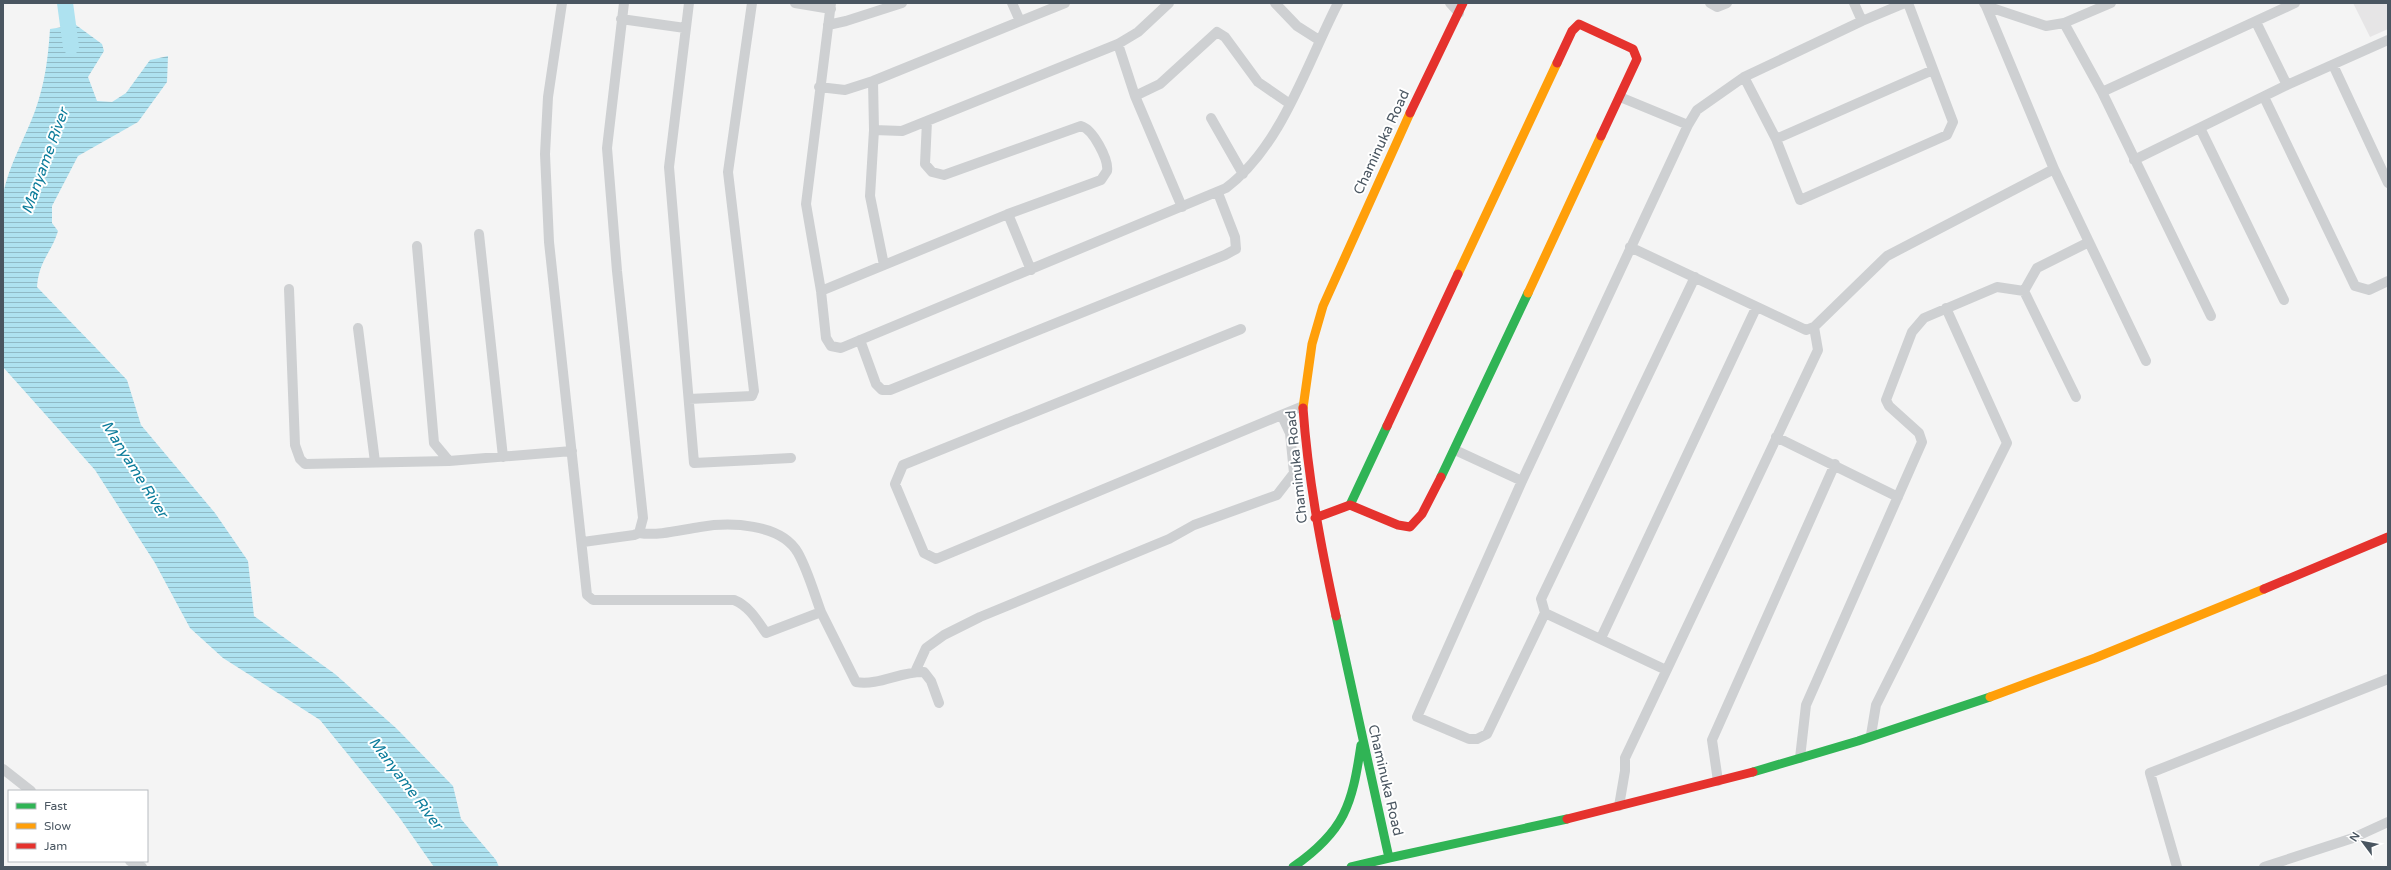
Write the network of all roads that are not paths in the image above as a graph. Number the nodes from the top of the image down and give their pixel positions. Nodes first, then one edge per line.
1 (562, 3) edge
2 (624, 3) edge
3 (688, 3) edge
4 (752, 3) edge
5 (795, 3) edge
6 (900, 3) edge
7 (1012, 3) edge
8 (1065, 3) edge
9 (1168, 3) edge
10 (1275, 3) edge
11 (1338, 3) edge
12 (1450, 3) edge
13 (1463, 3) edge
14 (1710, 3) edge
15 (1726, 3) edge
16 (1854, 3) edge
17 (1907, 3) edge
18 (2111, 3) edge
19 (2294, 3) edge
20 (1985, 4) edge
21 (831, 6) edge
22 (1459, 13) junction
23 (621, 19) junction
24 (1020, 21) junction
25 (1862, 21) junction
26 (2256, 22) junction
27 (2064, 23) junction
28 (828, 25) junction
29 (685, 28) junction
30 (1319, 40) junction
31 (2388, 40) edge
32 (1118, 44) junction
33 (2333, 65) junction
34 (1933, 70) junction
35 (1744, 77) junction
36 (873, 81) junction
37 (2287, 85) junction
38 (819, 87) junction
39 (2102, 92) junction
40 (1136, 96) junction
41 (1620, 96) junction
42 (2264, 96) junction
43 (1290, 104) junction
44 (1211, 118) dead end
45 (927, 121) junction
46 (1688, 125) junction
47 (2200, 128) junction
48 (874, 130) junction
49 (1776, 139) junction
50 (2134, 160) junction
51 (2054, 169) junction
52 (1243, 174) junction
53 (2388, 184) edge
54 (1218, 193) junction
55 (1182, 208) junction
56 (1008, 214) junction
57 (479, 234) dead end
58 (2089, 242) junction
59 (418, 246) dead end
60 (1630, 248) junction
61 (884, 265) junction
62 (1031, 270) junction
63 (1695, 277) junction
64 (2388, 282) edge
65 (289, 289) dead end
66 (821, 291) junction
67 (2024, 291) junction
68 (2284, 300) dead end
69 (1756, 308) junction
70 (1946, 308) junction
71 (2211, 316) dead end
72 (1814, 327) junction
73 (358, 328) dead end
74 (1240, 329) dead end
75 (860, 340) junction
76 (2146, 361) dead end
77 (2076, 397) dead end
78 (690, 399) junction
79 (1303, 406) junction
80 (1282, 416) junction
81 (1776, 437) junction
82 (1455, 450) junction
83 (572, 451) junction
84 (503, 457) junction
85 (791, 458) dead end
86 (449, 461) junction
87 (375, 462) junction
88 (1835, 464) junction
89 (1522, 481) junction
90 (1898, 497) junction
91 (1350, 505) junction
92 (1315, 518) junction
93 (639, 532) junction
94 (2388, 536) edge
95 (583, 542) junction
96 (821, 612) junction
97 (1545, 613) junction
98 (1602, 638) junction
99 (1666, 670) junction
100 (915, 672) junction
101 (2388, 679) edge
102 (939, 703) dead end
103 (1871, 736) junction
104 (1362, 738) junction
105 (1800, 758) junction
106 (3, 769) edge
107 (1718, 781) junction
108 (30, 790) edge
109 (1619, 806) junction
110 (2388, 822) edge
111 (132, 862) edge
112 (1387, 863) edge
113 (142, 867) edge
114 (1293, 867) edge
115 (1351, 867) edge
116 (2177, 867) edge
117 (2264, 867) edge

1 - 83 street
2 - 23 street
3 - 29 street
4 - 78 street
5 - 21 street
6 - 28 street
7 - 24 street
8 - 24 street
9 - 32 street
10 - 30 street
11 - 30 street
12 - 22 street
13 - 22 main road, Chaminuka Road
14 - 15 street
16 - 25 street
17 - 25 street
17 - 34 street
18 - 27 street
19 - 26 street
20 - 27 street
20 - 51 street
21 - 28 street
22 - 79 main road, Chaminuka Road
23 - 29 street
23 - 93 street
24 - 36 street
25 - 35 street
26 - 37 street
26 - 39 street
27 - 39 street
28 - 38 street
29 - 78 street
30 - 43 street
31 - 33 street
32 - 40 street
32 - 45 street
33 - 37 street
33 - 53 street
34 - 49 street
34 - 49 street
35 - 46 street
35 - 49 street
36 - 38 street
36 - 48 street
37 - 42 street
38 - 66 street
39 - 50 street
40 - 43 street
40 - 55 street
41 - 46 street
41 - 82 main road
41 - 91 main road
42 - 47 street
42 - 64 street
43 - 52 street
44 - 52 street
45 - 48 street
45 - 56 street
46 - 60 street
47 - 50 street
47 - 68 street
48 - 61 street
50 - 71 street
51 - 58 street
51 - 72 street
52 - 54 street
54 - 55 street
54 - 75 street
55 - 62 street
56 - 61 street
56 - 62 street
57 - 84 street
58 - 67 street
58 - 76 street
59 - 86 street
60 - 63 street
60 - 89 street
61 - 66 street
62 - 75 street
63 - 69 street
63 - 97 street
65 - 87 street
66 - 75 street
67 - 70 street
67 - 77 street
69 - 72 street
69 - 98 street
70 - 90 street
70 - 103 street
72 - 81 street
73 - 87 street
74 - 80 street
78 - 85 street
79 - 80 street
79 - 92 main road, Chaminuka Road
80 - 100 street
81 - 88 street
81 - 99 street
82 - 89 street
82 - 91 main road
83 - 84 street
83 - 95 street
84 - 86 street
86 - 87 street
88 - 90 street
88 - 107 street
89 - 97 street
90 - 105 street
91 - 92 main road
92 - 104 main road, Chaminuka Road
93 - 95 street
93 - 96 street
94 - 103 main road
95 - 96 street
96 - 100 street
97 - 98 street
98 - 99 street
99 - 109 street
100 - 102 street
101 - 116 street
103 - 105 main road
104 - 112 main road, Chaminuka Road
104 - 114 main road
105 - 107 main road
106 - 108 street
107 - 109 main road
109 - 112 main road
110 - 117 street
111 - 113 street
112 - 115 main road

